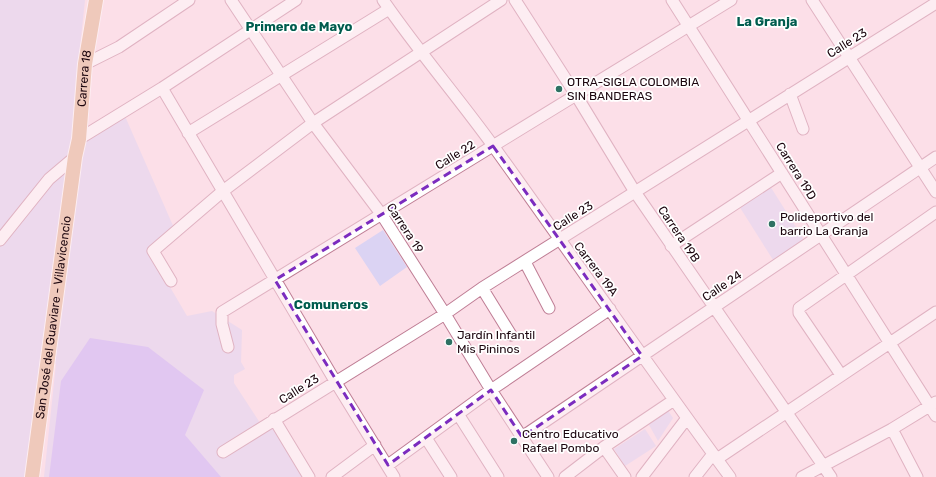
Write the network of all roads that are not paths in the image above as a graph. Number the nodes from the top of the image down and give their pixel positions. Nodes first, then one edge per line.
1 (96, 0) edge
2 (190, 0) edge
3 (231, 0) edge
4 (296, 0) edge
5 (502, 0) edge
6 (515, 0) edge
7 (672, 0) edge
8 (731, 0) edge
9 (812, 0) edge
10 (936, 3) edge
11 (386, 4) edge
12 (689, 26) junction
13 (251, 30) junction
14 (421, 53) junction
15 (848, 58) junction
16 (85, 64) junction
17 (280, 75) junction
18 (162, 88) junction
19 (790, 94) junction
20 (576, 95) junction
21 (749, 120) junction
22 (313, 123) junction
23 (803, 129) dead end
24 (188, 133) junction
25 (79, 139) junction
26 (493, 146) junction
27 (75, 157) junction
28 (936, 157) edge
29 (919, 168) junction
30 (782, 173) junction
31 (224, 191) junction
32 (635, 192) junction
33 (936, 192) edge
34 (936, 212) edge
35 (382, 215) junction
36 (821, 235) junction
37 (0, 240) edge
38 (559, 240) junction
39 (671, 246) junction
40 (525, 262) junction
41 (846, 274) junction
42 (275, 280) junction
43 (171, 281) dead end
44 (482, 288) junction
45 (714, 307) junction
46 (549, 308) dead end
47 (610, 309) junction
48 (936, 312) edge
49 (445, 314) junction
50 (512, 335) dead end
51 (890, 343) junction
52 (228, 347) dead end
53 (642, 356) junction
54 (840, 376) junction
55 (335, 381) junction
56 (491, 390) junction
57 (674, 400) junction
58 (933, 404) edge
59 (787, 413) junction
60 (458, 414) junction
61 (936, 416) edge
62 (687, 418) junction
63 (274, 420) junction
64 (892, 429) junction
65 (522, 437) junction
66 (426, 438) junction
67 (375, 445) junction
68 (604, 447) junction
69 (223, 452) dead end
70 (715, 457) junction
71 (823, 465) junction
72 (388, 466) junction
73 (32, 477) edge
74 (309, 477) edge
75 (332, 477) edge
76 (394, 477) edge
77 (452, 477) edge
78 (498, 477) edge
79 (548, 477) edge
80 (565, 477) edge
81 (624, 477) edge
82 (642, 477) edge
83 (695, 477) edge
84 (730, 477) edge
85 (802, 477) edge
86 (831, 477) edge
87 (917, 477) edge

1 - 16 main road, Carrera 18
2 - 16 street
3 - 13 street, Carrera 19
4 - 13 street
5 - 14 street
6 - 20 street, Carrera 19B
7 - 12 street, Carrera 19D
8 - 12 street, Calle 22
9 - 15 street
10 - 15 street, Calle 23
11 - 14 street, Carrera 19A
11 - 17 street
12 - 20 street, Calle 22
12 - 21 street, Carrera 19D
13 - 17 street, Carrera 19
13 - 18 street
14 - 22 street
14 - 26 street, Carrera 19A
15 - 19 street, Calle 23
15 - 29 street
16 - 25 main road, Carrera 18
17 - 22 street, Carrera 19
17 - 24 street
18 - 24 street
18 - 25 street
19 - 21 street, Calle 23
19 - 23 street
20 - 26 street, Calle 22
20 - 32 street, Carrera 19B
21 - 30 street, Carrera 19D
21 - 32 street, Calle 23
22 - 31 street
22 - 35 street, Carrera 19
24 - 31 street
25 - 27 main road, Carrera 18
26 - 35 street, Calle 22
26 - 38 street, Carrera 19A
27 - 37 street
27 - 73 main road, San José del Guaviare - Villavicencio
28 - 29 street, Calle 24
29 - 33 street
29 - 36 street, Calle 24
30 - 36 street, Carrera 19D
30 - 39 street
31 - 42 street
31 - 43 street
32 - 38 street, Calle 23
32 - 39 street, Carrera 19B
34 - 41 street
35 - 42 street, Calle 22
35 - 49 street, Carrera 19
36 - 41 street, Carrera 19D
36 - 45 street, Calle 24
38 - 40 street, Calle 23
38 - 47 street, Carrera 19A
39 - 45 street, Carrera 19B
40 - 44 street, Calle 23
40 - 46 street
41 - 51 street, Carrera 19D
41 - 54 street
42 - 52 street, Calle 22
42 - 55 street
44 - 49 street, Calle 23
44 - 50 street
45 - 53 street, Calle 24
45 - 59 street, Carrera 19B
47 - 53 street, Carrera 19A
47 - 56 street
48 - 51 street
49 - 55 street, Calle 23
49 - 56 street, Carrera 19
51 - 54 street
51 - 58 street, Carrera 19D
53 - 57 street, Carrera 19A
53 - 65 street, Calle 24
54 - 59 street
55 - 63 street, Calle 23
55 - 67 street
56 - 60 street
56 - 65 street, Carrera 19
57 - 62 street, Carrera 19A
57 - 68 street
58 - 61 street, Carrera 19D
58 - 64 street
59 - 70 street
59 - 71 street, Carrera 19B
60 - 66 street
60 - 78 street
62 - 70 street, Carrera 19A
62 - 82 street
63 - 69 street, Calle 23
63 - 74 street
64 - 71 street
64 - 87 street
65 - 79 street, Carrera 19
66 - 72 street
66 - 77 street
67 - 72 street
67 - 75 street
68 - 80 street
68 - 81 street
70 - 83 street
70 - 84 street, Carrera 19A
71 - 85 street
71 - 86 street, Carrera 19B
72 - 76 street

